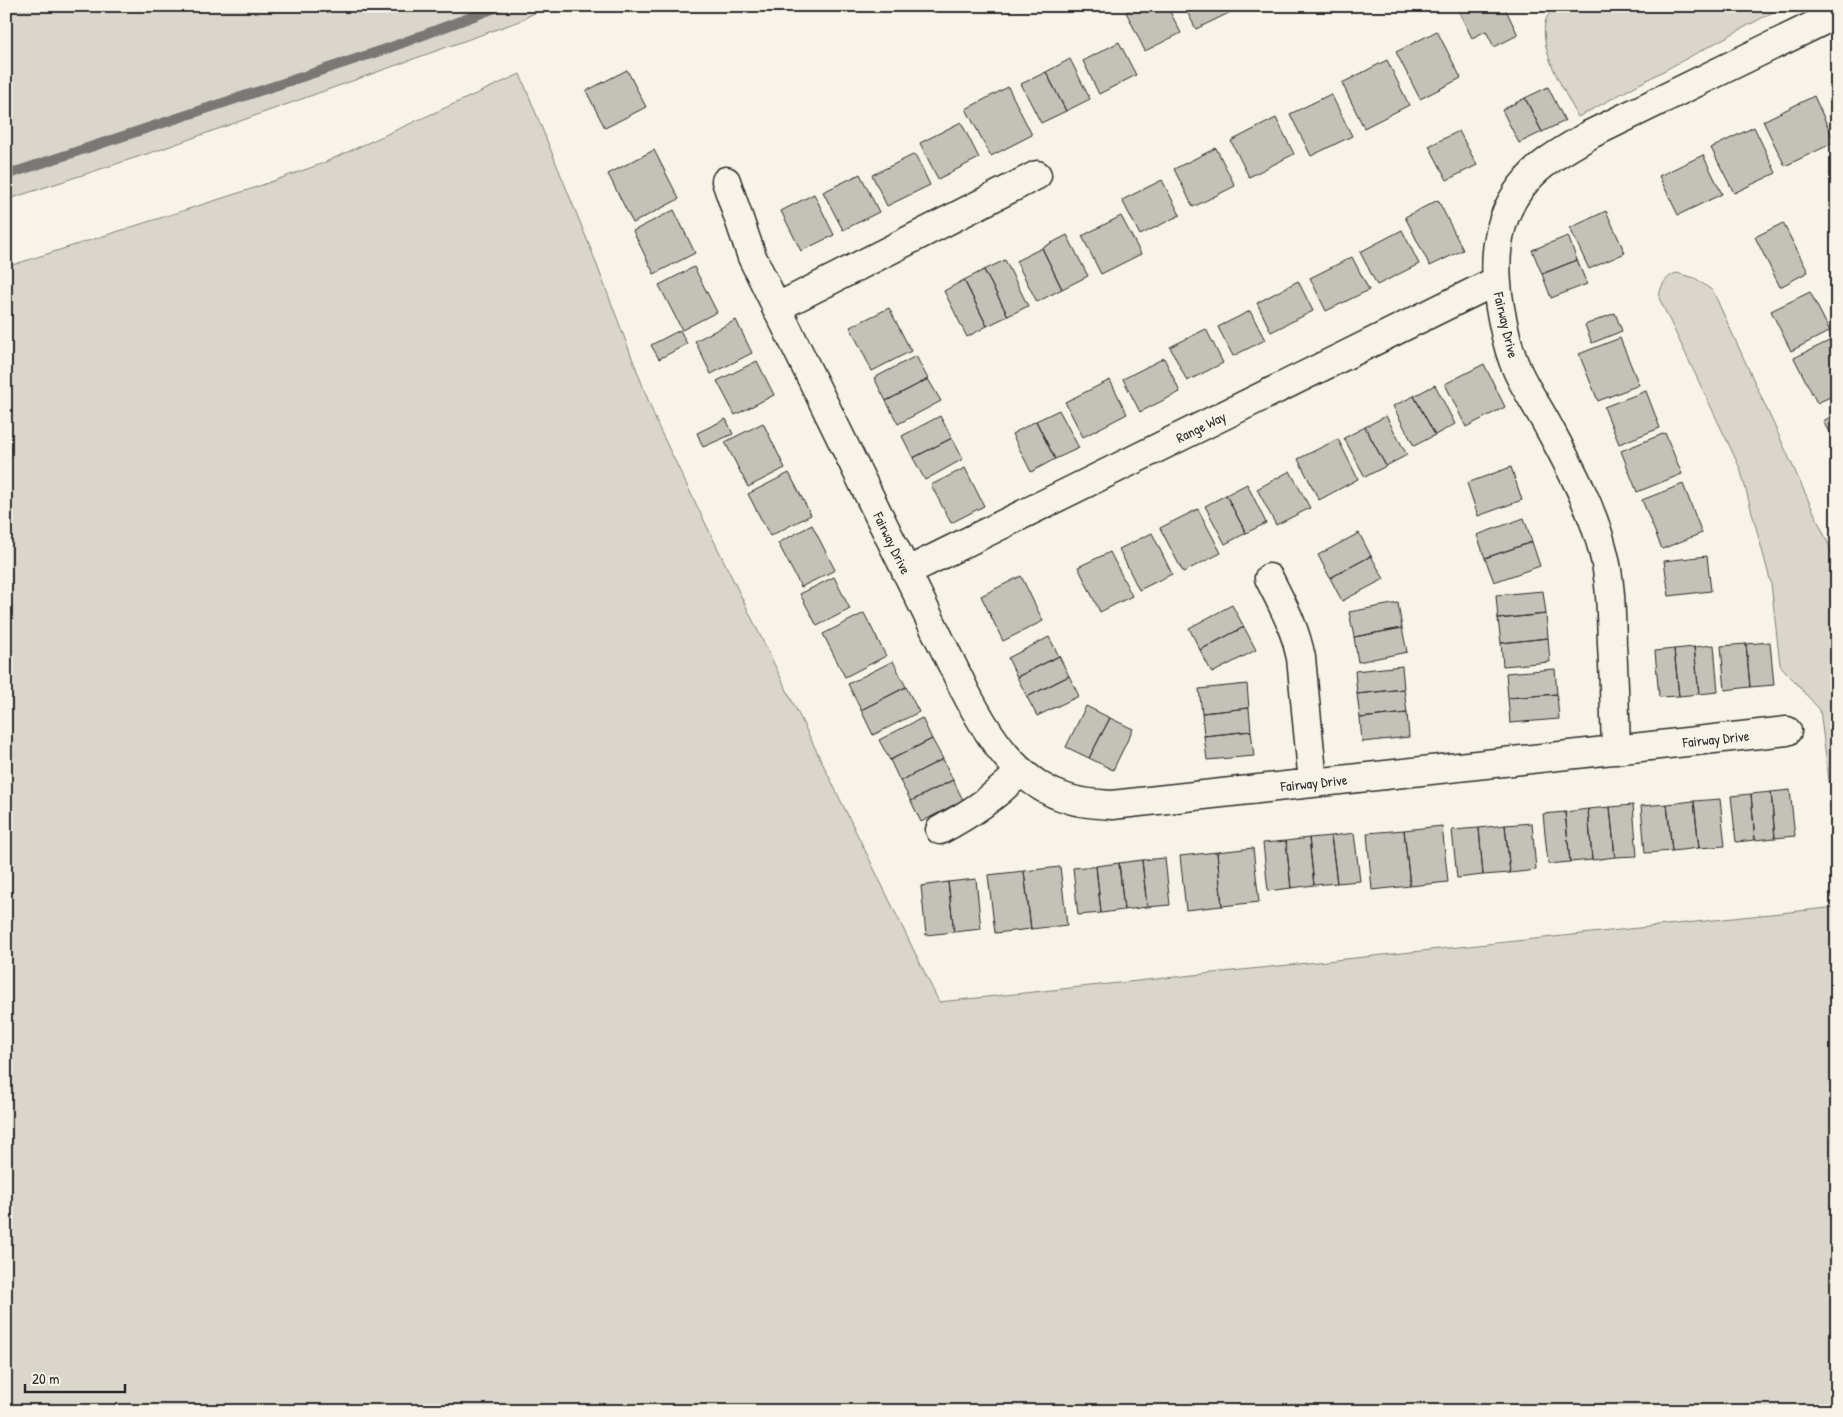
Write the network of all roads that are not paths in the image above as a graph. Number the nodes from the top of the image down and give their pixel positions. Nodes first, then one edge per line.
1 (1837, 14) edge
2 (1037, 175) dead end
3 (726, 181) dead end
4 (1496, 281) junction
5 (776, 308) junction
6 (906, 572) junction
7 (1269, 578) dead end
8 (1787, 731) dead end
9 (1616, 750) junction
10 (1021, 771) junction
11 (1313, 783) junction
12 (940, 830) dead end

1 - 4 street, Fairway Drive
2 - 5 street
3 - 5 street, Fairway Drive
4 - 6 street, Range Way
4 - 9 street, Fairway Drive
5 - 6 street, Fairway Drive
6 - 10 street, Fairway Drive
7 - 11 street
8 - 9 street, Fairway Drive
9 - 11 street, Fairway Drive
10 - 11 street, Fairway Drive
10 - 12 street

